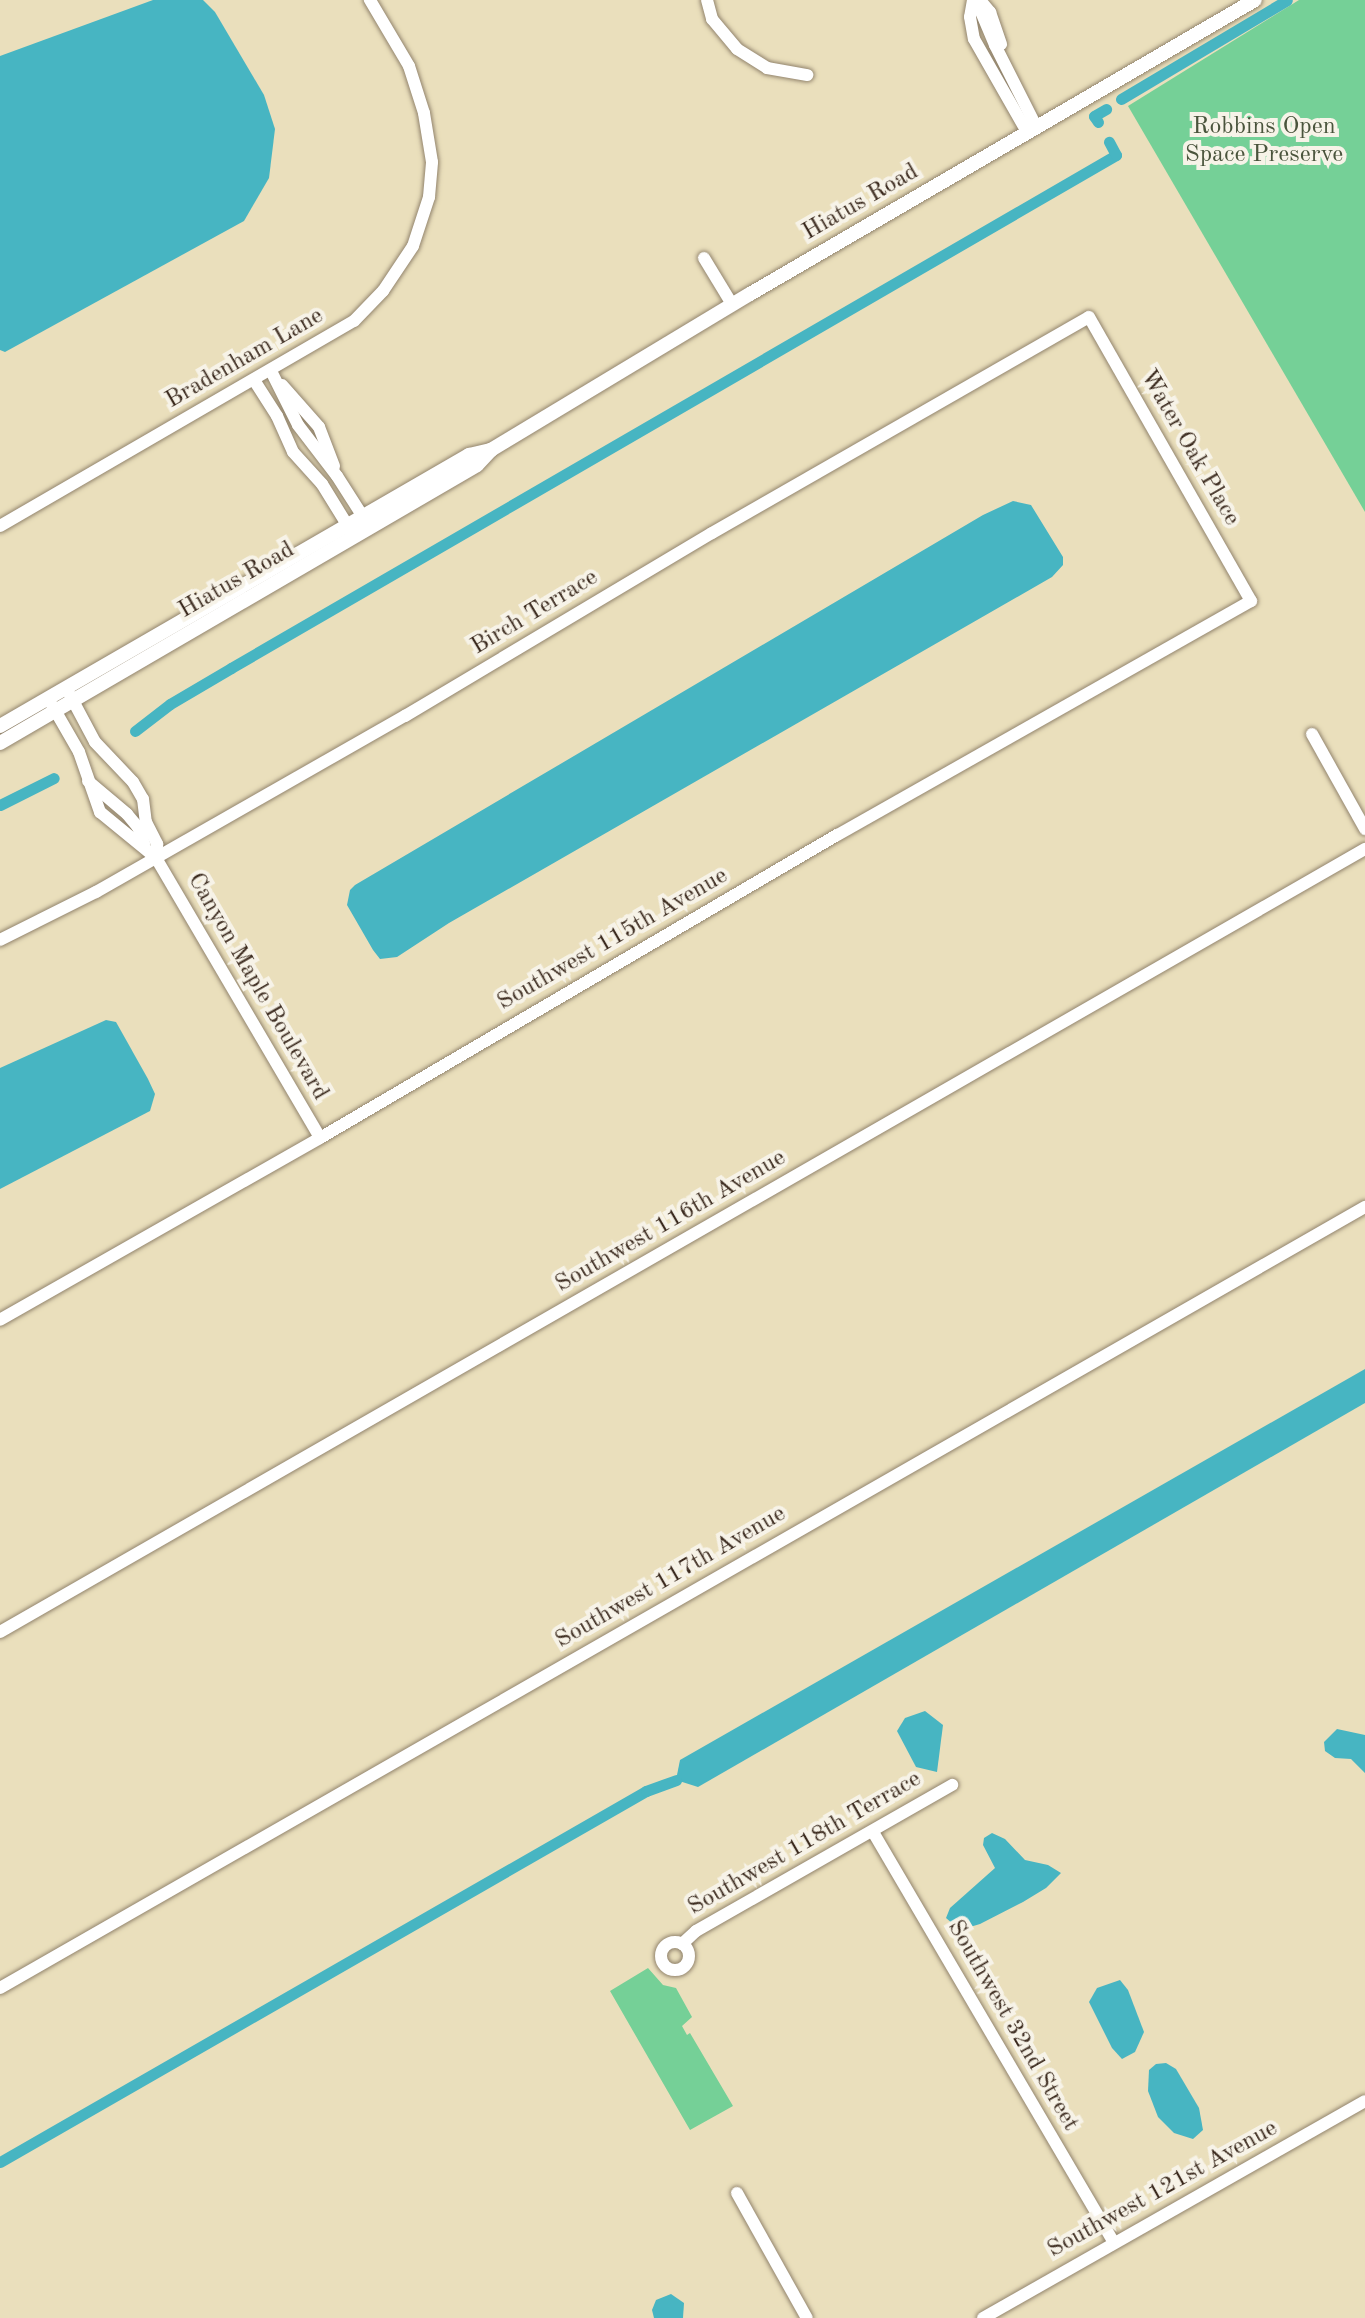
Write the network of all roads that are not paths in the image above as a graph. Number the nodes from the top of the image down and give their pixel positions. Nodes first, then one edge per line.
1 (370, 0) edge
2 (707, 0) edge
3 (976, 0) edge
4 (1255, 0) edge
5 (807, 75) dead end
6 (1032, 129) junction
7 (704, 258) dead end
8 (732, 304) junction
9 (1089, 317) joint
10 (271, 371) junction
11 (254, 380) junction
12 (312, 419) junction
13 (300, 429) junction
14 (286, 437) junction
15 (337, 476) junction
16 (367, 523) junction
17 (0, 526) edge
18 (352, 532) junction
19 (1251, 601) joint
20 (70, 696) junction
21 (48, 698) junction
22 (56, 712) junction
23 (0, 726) edge
24 (1312, 734) dead end
25 (0, 743) edge
26 (88, 781) junction
27 (143, 799) junction
28 (127, 814) junction
29 (1365, 829) edge
30 (145, 848) junction
31 (1365, 849) edge
32 (156, 858) junction
33 (0, 940) edge
34 (320, 1138) junction
35 (1365, 1207) edge
36 (0, 1320) edge
37 (0, 1632) edge
38 (952, 1785) dead end
39 (873, 1832) junction
40 (682, 1944) dead end
41 (0, 1988) edge
42 (1365, 2101) edge
43 (737, 2193) dead end
44 (1113, 2241) junction
45 (807, 2318) edge
46 (983, 2318) edge

1 - 10 street, Bradenham Lane
2 - 5 street
3 - 6 street
3 - 6 street
4 - 6 street, Hiatus Road
6 - 8 street, Hiatus Road
7 - 8 street
8 - 16 street, Hiatus Road
9 - 19 street, Water Oak Place
9 - 32 street, Birch Terrace
10 - 11 street, Bradenham Lane
10 - 12 street
10 - 13 street
11 - 14 street
11 - 17 street, Bradenham Lane
12 - 13 street
12 - 15 street
13 - 14 street
13 - 15 street
14 - 18 street
15 - 16 street
16 - 18 street, Hiatus Road
18 - 20 street, Hiatus Road
19 - 34 street, Southwest 115th Avenue
20 - 21 street, Hiatus Road
20 - 22 street, Hiatus Road
20 - 27 street, Canyon Maple Boulevard
21 - 22 street, Canyon Maple Boulevard
21 - 23 street, Hiatus Road
22 - 25 street, Hiatus Road
22 - 26 street, Canyon Maple Boulevard
24 - 29 street
26 - 28 street, Canyon Maple Boulevard
26 - 30 street, Canyon Maple Boulevard
27 - 28 street
27 - 32 street, Canyon Maple Boulevard
28 - 30 street, Canyon Maple Boulevard
30 - 32 street, Canyon Maple Boulevard
31 - 37 street, Southwest 116th Avenue
32 - 33 street, Birch Terrace
32 - 34 street, Canyon Maple Boulevard
34 - 36 street, Southwest 115th Avenue
35 - 41 street, Southwest 117th Avenue
38 - 39 street, Southwest 118th Terrace
39 - 40 street, Southwest 118th Terrace
39 - 44 street, Southwest 32nd Street
42 - 44 street, Southwest 121st Avenue
43 - 45 street
44 - 46 street, Southwest 121st Avenue

